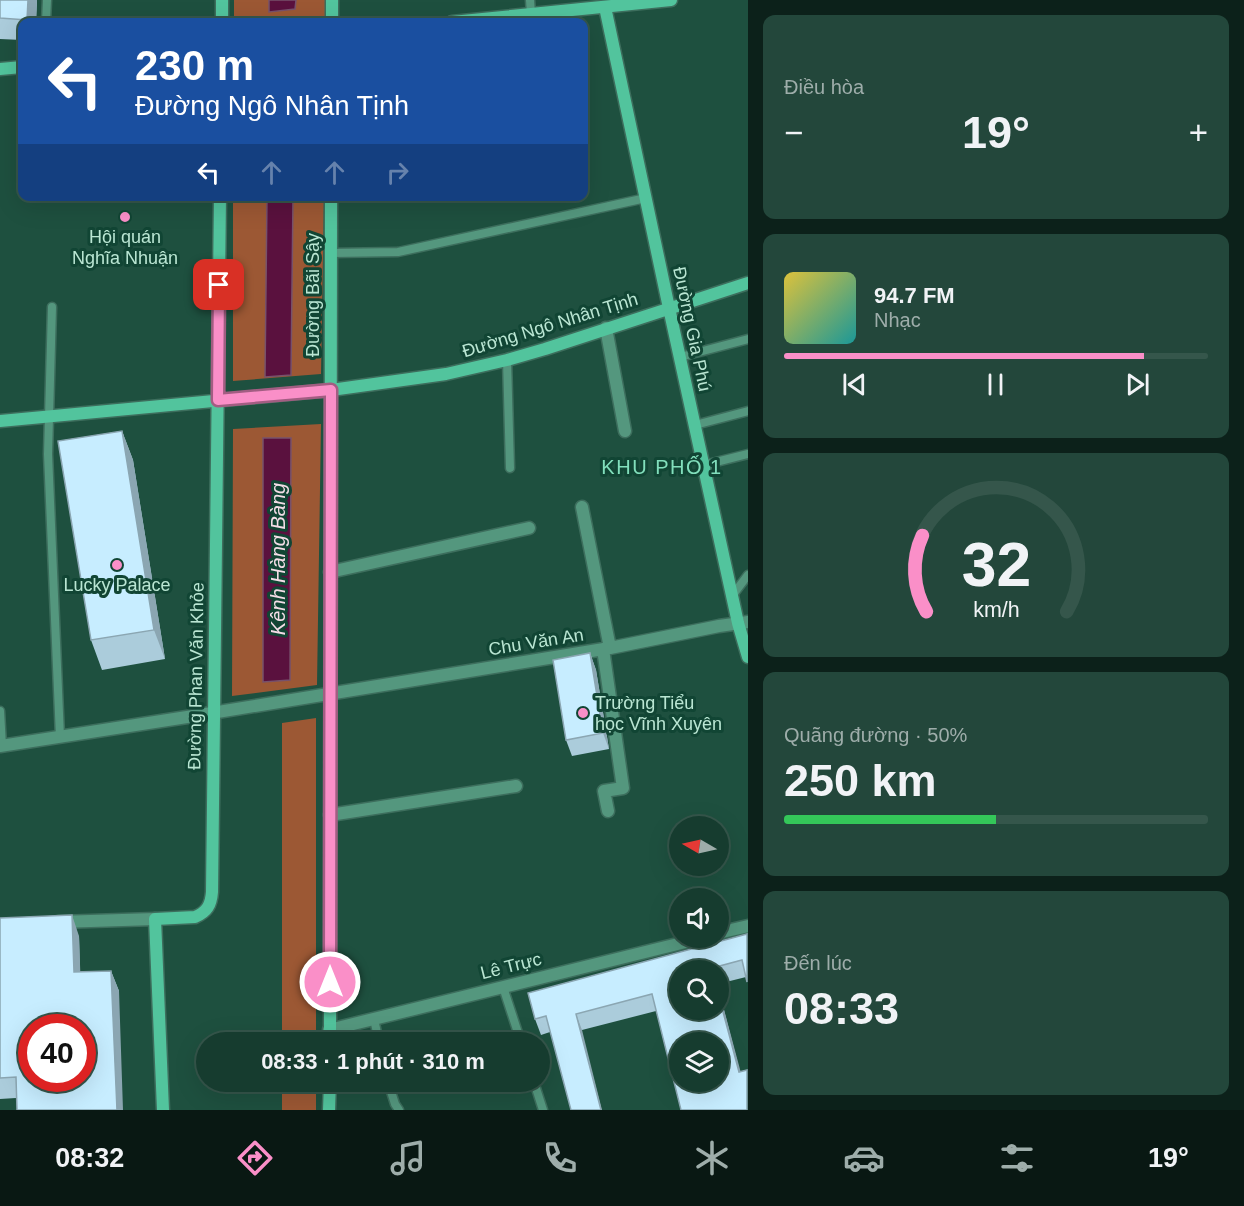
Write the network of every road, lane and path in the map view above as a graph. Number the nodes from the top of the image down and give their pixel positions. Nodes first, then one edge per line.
1 (47, 0) edge
2 (222, 0) edge
3 (332, 0) edge
4 (530, 0) edge
5 (662, 0) edge
6 (585, 4) edge
7 (605, 7) junction
8 (531, 14) junction
9 (46, 18) edge
10 (222, 18) edge
11 (332, 18) edge
12 (513, 18) edge
13 (18, 67) edge
14 (0, 69) edge
15 (646, 198) junction
16 (220, 201) edge
17 (331, 201) edge
18 (331, 253) junction
19 (747, 283) edge
20 (52, 307) dead end
21 (669, 308) junction
22 (606, 328) junction
23 (747, 339) edge
24 (680, 357) junction
25 (507, 360) junction
26 (331, 390) junction
27 (218, 400) junction
28 (747, 411) edge
29 (49, 416) junction
30 (0, 421) edge
31 (695, 425) junction
32 (625, 431) dead end
33 (747, 454) edge
34 (704, 465) junction
35 (510, 468) dead end
36 (582, 507) dead end
37 (529, 528) dead end
38 (330, 572) junction
39 (747, 575) edge
40 (732, 596) junction
41 (743, 623) edge
42 (607, 649) junction
43 (747, 657) edge
44 (330, 694) junction
45 (0, 711) edge
46 (214, 712) junction
47 (60, 737) junction
48 (1, 746) edge
49 (516, 786) dead end
50 (608, 811) dead end
51 (330, 816) junction
52 (155, 919) junction
53 (50, 922) edge
54 (747, 926) edge
55 (729, 930) edge
56 (669, 946) edge
57 (503, 987) junction
58 (374, 1019) junction
59 (330, 1032) edge
60 (340, 1032) edge
61 (377, 1032) edge
62 (518, 1032) edge
63 (330, 1092) edge
64 (391, 1092) edge
65 (537, 1092) edge
66 (163, 1110) edge
67 (329, 1110) edge
68 (399, 1110) edge
69 (543, 1110) edge

1 - 9 lane
2 - 10 street
3 - 11 street
4 - 8 lane
5 - 7 street
6 - 7 street
6 - 8 street
7 - 15 street, Đường Gia Phú
8 - 12 street
13 - 14 street
15 - 18 lane
15 - 21 street, Đường Gia Phú
16 - 27 street, Đường Phan Văn Khỏe
17 - 18 street, Đường Bãi Sậy
18 - 26 street, Đường Bãi Sậy
19 - 21 street, Đường Ngô Nhân Tịnh
20 - 29 lane
21 - 22 street, Đường Ngô Nhân Tịnh
21 - 24 street, Đường Gia Phú
22 - 25 street, Đường Ngô Nhân Tịnh
22 - 32 street
23 - 24 lane
24 - 31 street, Đường Gia Phú
25 - 26 street, Đường Ngô Nhân Tịnh
25 - 35 lane
26 - 27 street, Đường Ngô Nhân Tịnh
26 - 38 street, Đường Bãi Sậy
27 - 29 street, Đường Ngô Nhân Tịnh
27 - 46 street, Đường Phan Văn Khỏe
28 - 31 lane
29 - 30 street, Đường Ngô Nhân Tịnh
29 - 47 lane
31 - 34 street, Đường Gia Phú
33 - 34 lane
34 - 40 street, Đường Gia Phú
36 - 42 street
37 - 38 street
38 - 44 street, Đường Bãi Sậy
39 - 40 lane
40 - 41 street, Đường Gia Phú
41 - 42 street, Chu Văn An
41 - 43 street, Đường Gia Phú
42 - 44 street, Chu Văn An
42 - 50 street
44 - 46 street, Chu Văn An
44 - 51 street, Đường Bãi Sậy
45 - 48 lane
46 - 47 street, Chu Văn An
46 - 52 street, Đường Phan Văn Khỏe
47 - 48 street, Chu Văn An
49 - 51 street
51 - 59 street, Đường Bãi Sậy
52 - 53 street
52 - 66 street
54 - 55 street
56 - 57 street, Lê Trực
57 - 58 street, Lê Trực
57 - 62 lane
58 - 60 street, Lê Trực
58 - 61 lane
63 - 67 street
64 - 68 lane
65 - 69 lane

